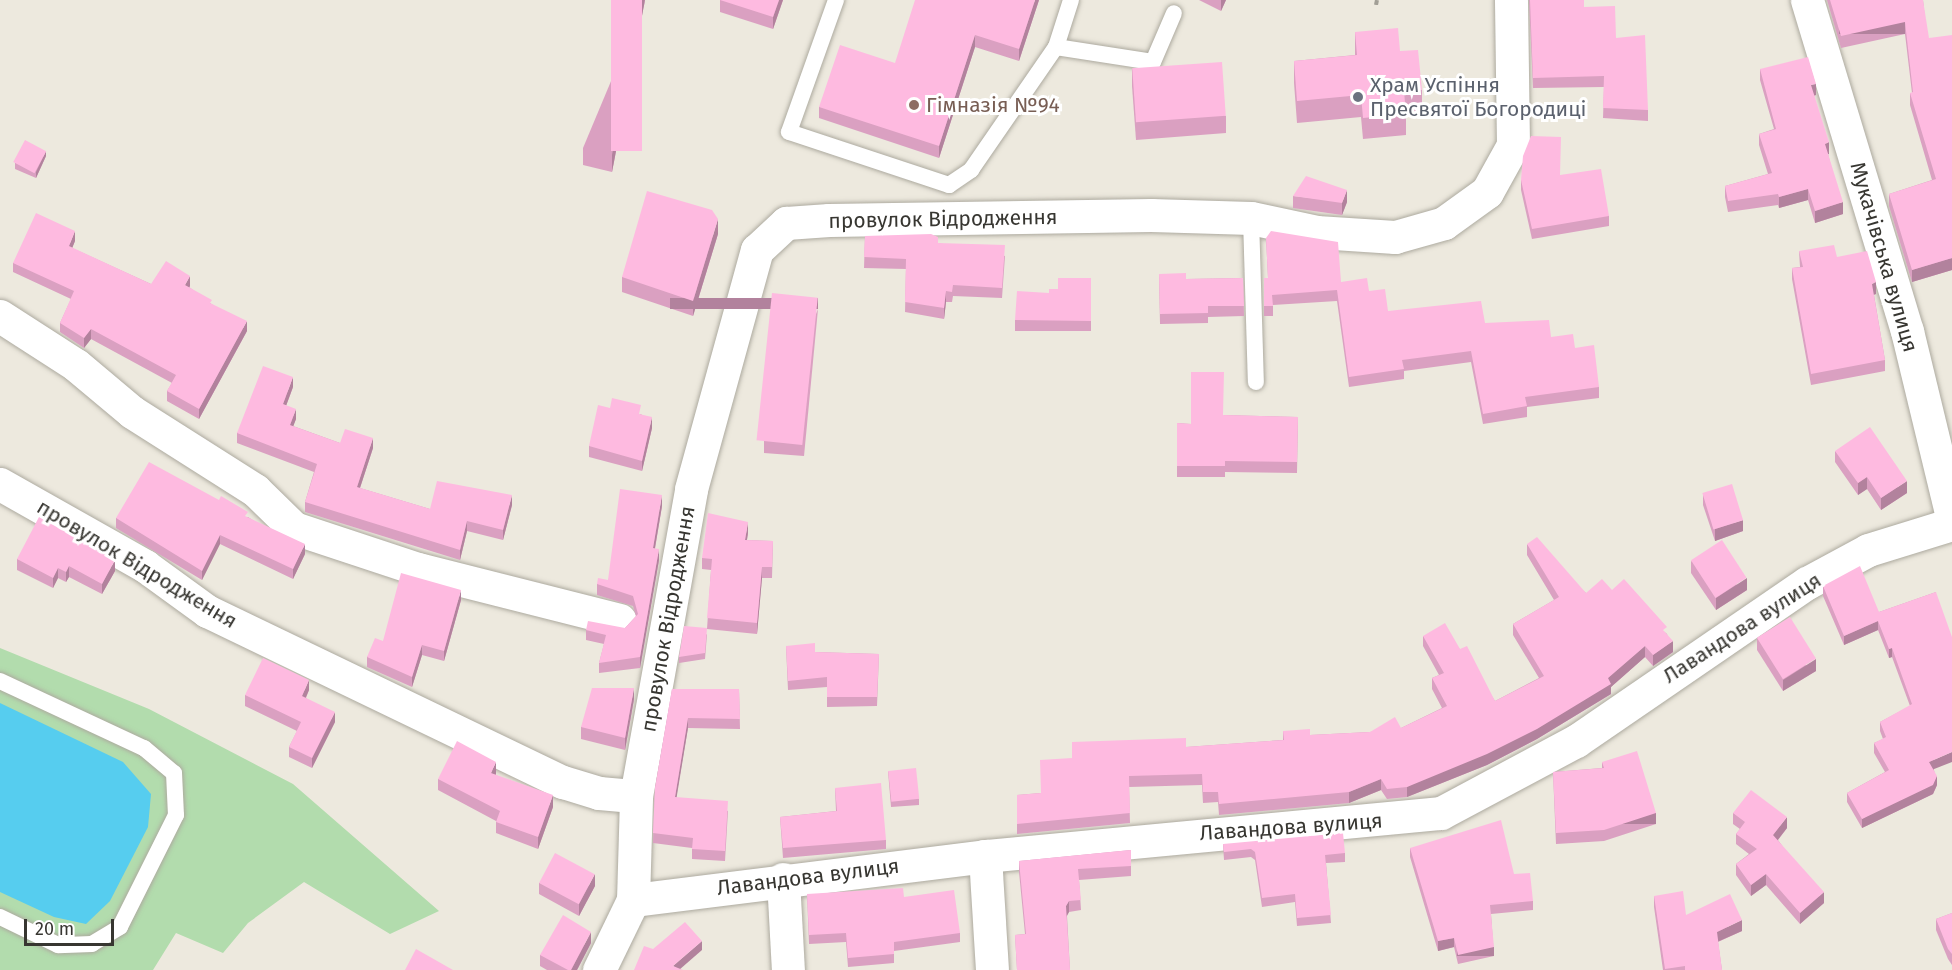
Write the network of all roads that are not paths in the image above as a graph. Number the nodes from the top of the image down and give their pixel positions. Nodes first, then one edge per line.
1 (836, 0) edge
2 (1071, 0) edge
3 (1511, 0) edge
4 (1808, 0) edge
5 (1174, 13) dead end
6 (1056, 47) junction
7 (1251, 218) junction
8 (0, 316) edge
9 (1256, 382) dead end
10 (0, 484) edge
11 (1952, 517) edge
12 (1952, 524) edge
13 (620, 620) dead end
14 (0, 681) edge
15 (636, 796) junction
16 (985, 855) junction
17 (783, 879) junction
18 (633, 900) junction
19 (0, 917) edge
20 (599, 970) edge
21 (788, 970) edge
22 (992, 970) edge

1 - 6 lane
2 - 6 lane
3 - 7 street, провулок Відродження
4 - 11 street, Мукачівська вулиця
5 - 6 lane
7 - 9 lane
7 - 15 street, провулок Відродження
8 - 13 street
10 - 15 street, провулок Відродження
12 - 16 street, Лавандова вулиця
14 - 19 lane
15 - 18 street, провулок Відродження
16 - 17 street, Лавандова вулиця
16 - 22 street
17 - 18 street, Лавандова вулиця
17 - 21 street
18 - 20 street

